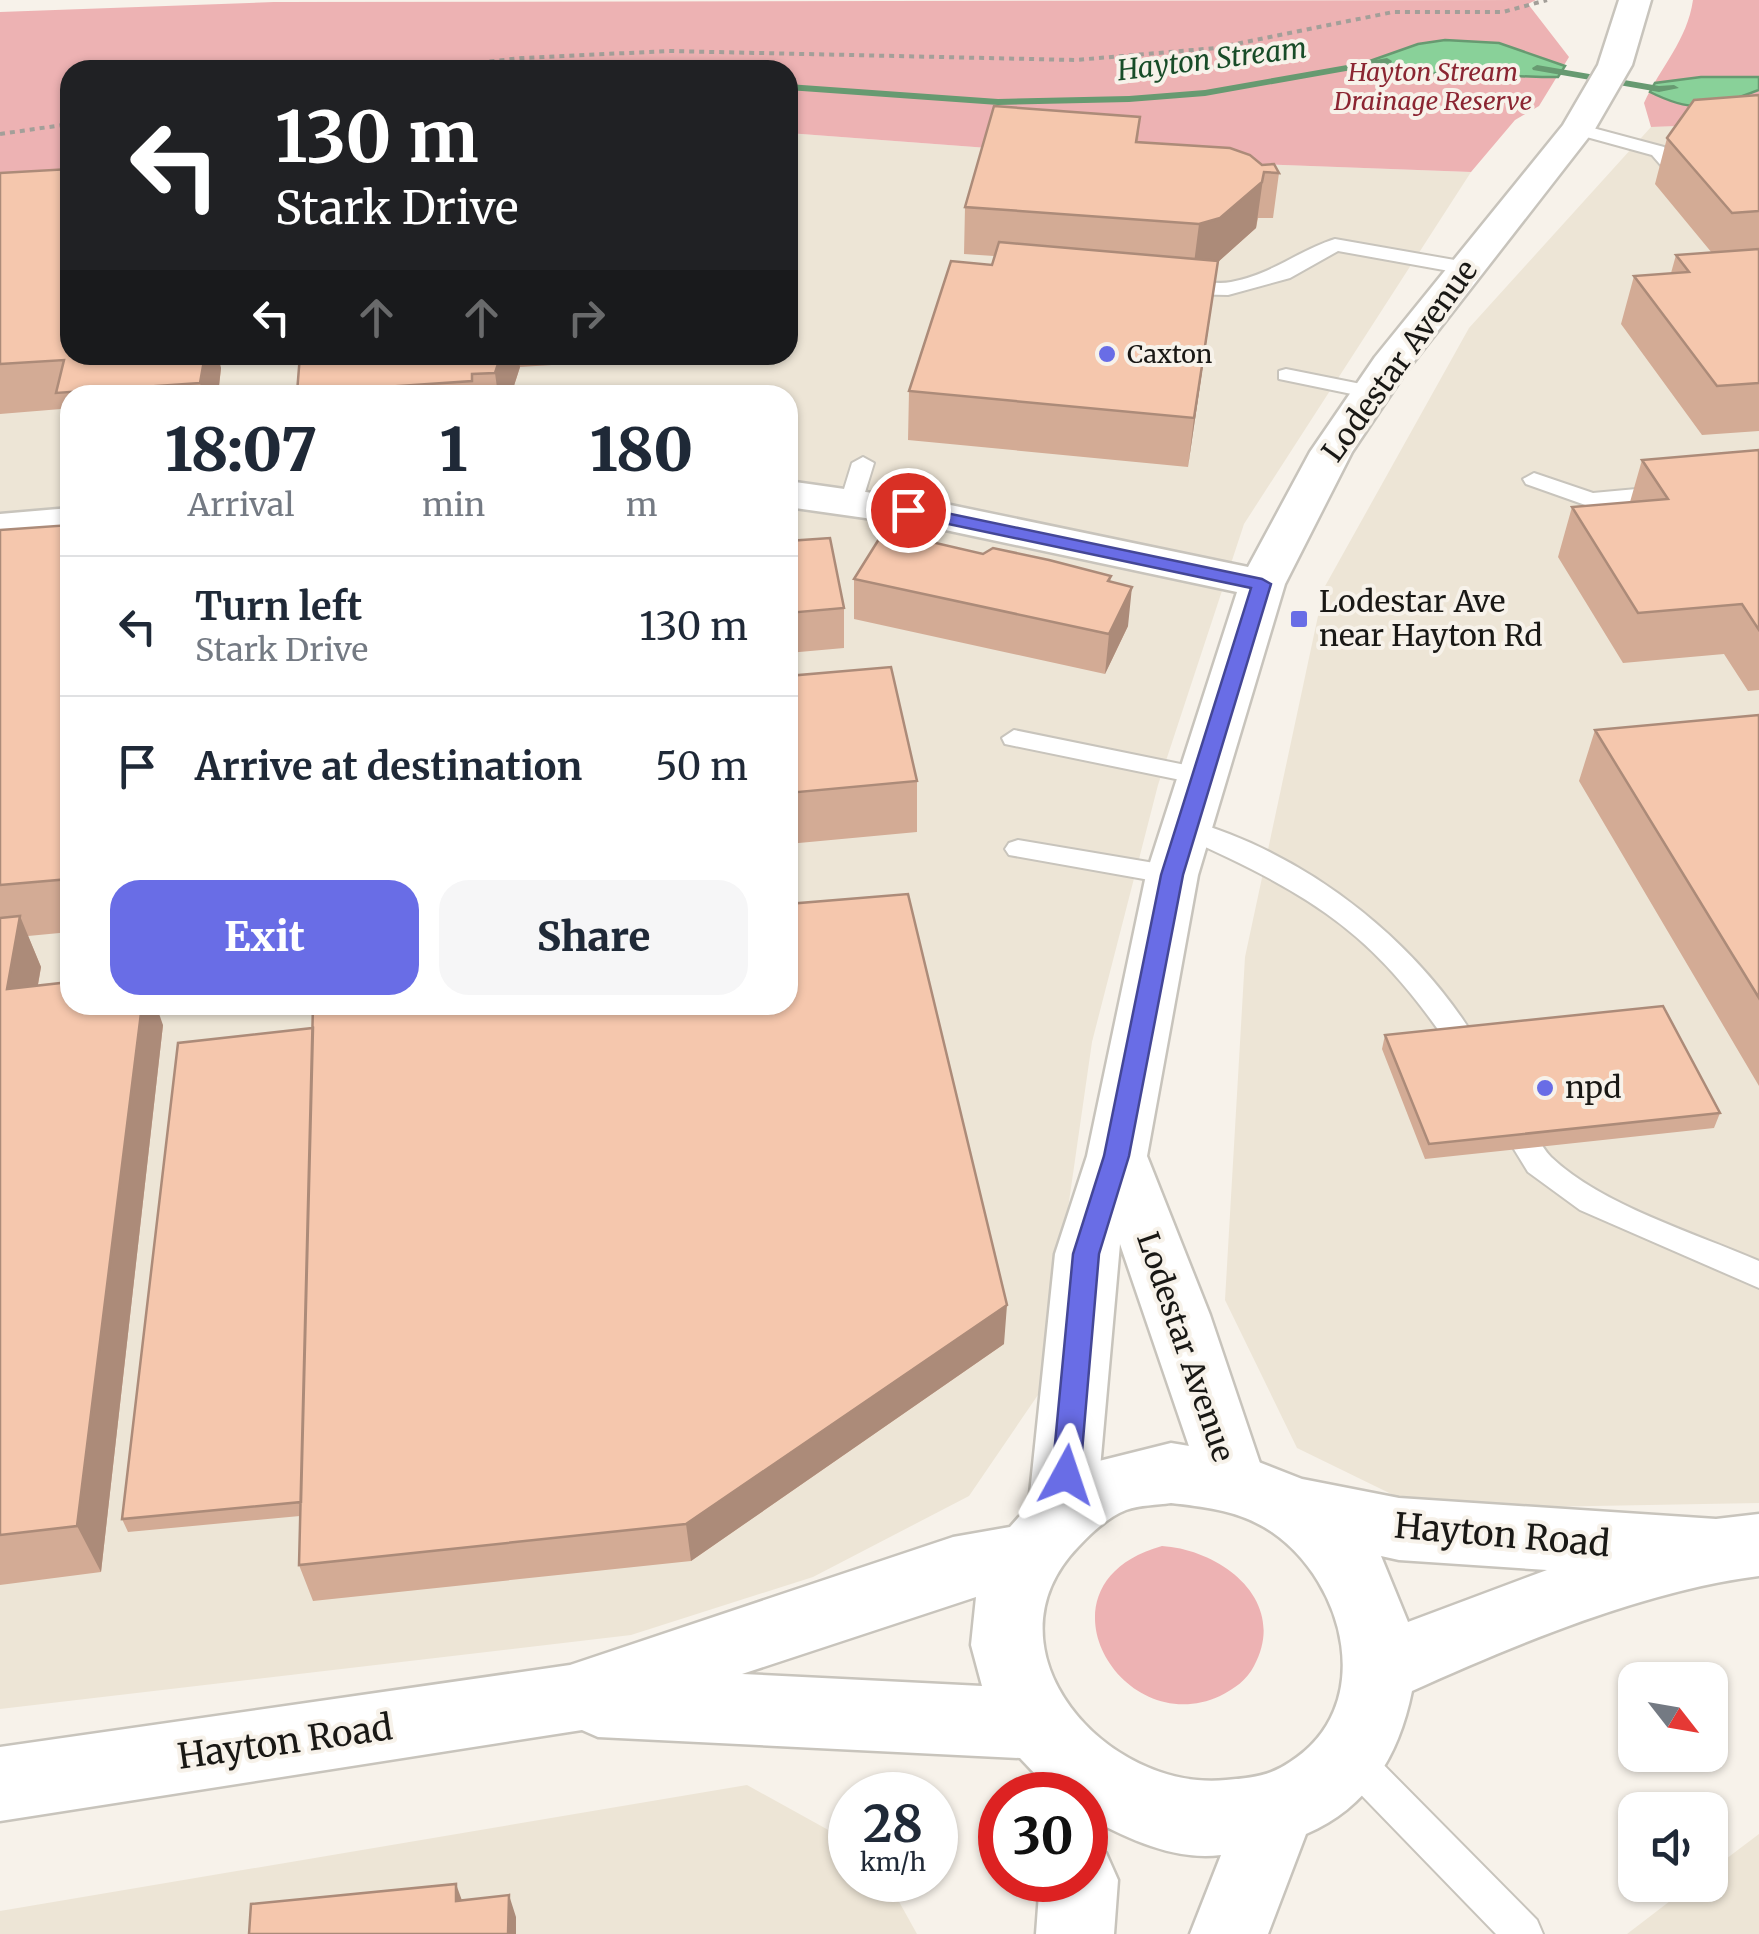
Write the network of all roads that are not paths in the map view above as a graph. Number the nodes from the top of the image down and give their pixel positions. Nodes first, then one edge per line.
1 (1636, 0) edge
2 (1597, 96) junction
3 (1678, 139) edge
4 (1658, 151) junction
5 (1696, 195) edge
6 (1466, 268) junction
7 (1152, 288) edge
8 (1286, 376) dead end
9 (1371, 392) junction
10 (1534, 479) dead end
11 (798, 492) edge
12 (1684, 492) edge
13 (60, 522) edge
14 (0, 527) edge
15 (1262, 584) junction
16 (1014, 738) dead end
17 (1205, 776) junction
18 (1188, 829) junction
19 (1018, 849) dead end
20 (1172, 875) junction
21 (1117, 1156) junction
22 (1759, 1274) edge
23 (1261, 1494) junction
24 (1045, 1534) junction
25 (1737, 1548) edge
26 (1381, 1669) junction
27 (570, 1700) junction
28 (1350, 1757) junction
29 (1060, 1762) edge
30 (0, 1784) edge
31 (1278, 1809) junction
32 (1077, 1902) edge
33 (1075, 1934) edge
34 (1229, 1934) edge
35 (1523, 1934) edge

1 - 2 street, Lodestar Avenue
2 - 4 lane
2 - 6 street, Lodestar Avenue
3 - 4 lane
4 - 5 lane
6 - 7 lane
6 - 9 street, Lodestar Avenue
8 - 9 lane
9 - 15 street, Lodestar Avenue
10 - 12 lane
11 - 15 street
13 - 14 street
15 - 17 street, Lodestar Avenue
16 - 17 lane
17 - 18 street, Lodestar Avenue
18 - 20 street, Lodestar Avenue
18 - 22 lane
19 - 20 lane
20 - 21 street, Lodestar Avenue
21 - 23 street, Lodestar Avenue
21 - 24 street, Lodestar Avenue
23 - 24 street, Hayton Road
23 - 25 street, Hayton Road
23 - 26 street
24 - 27 street, Hayton Road
24 - 29 street, Lodestar Avenue
25 - 26 street, Hayton Road
26 - 28 street
27 - 29 street, Hayton Road
27 - 30 street, Hayton Road
28 - 31 street
28 - 35 lane
29 - 31 street
31 - 34 street
32 - 33 street

